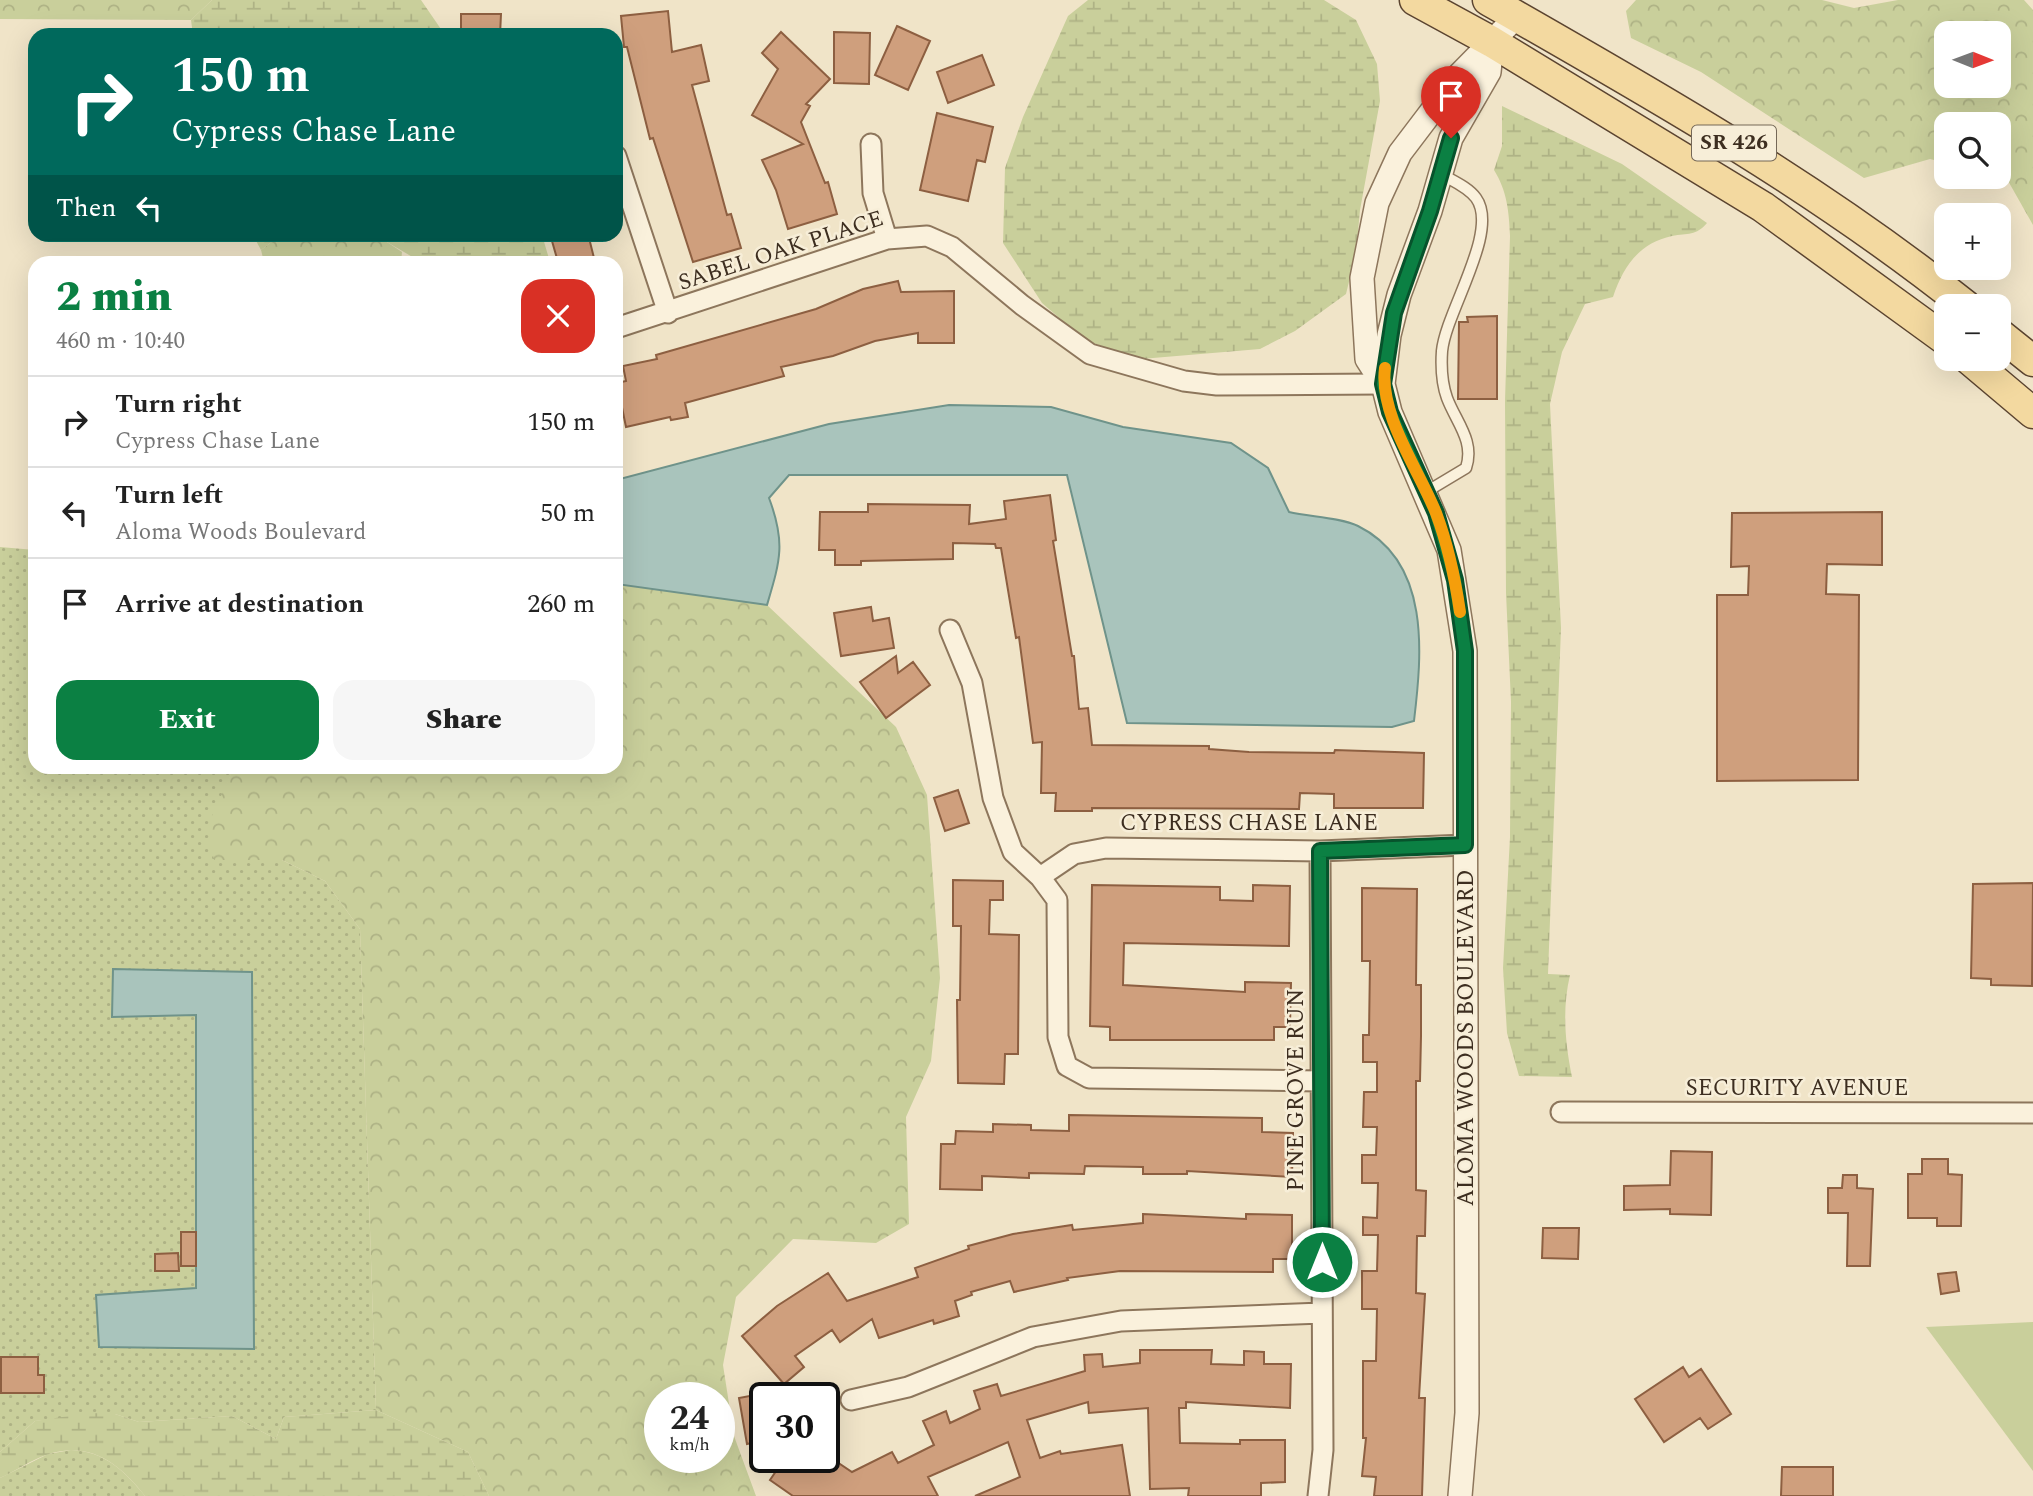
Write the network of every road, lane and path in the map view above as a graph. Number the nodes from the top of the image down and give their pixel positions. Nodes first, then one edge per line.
1 (1415, 0) edge
2 (1488, 0) edge
3 (1522, 8) edge
4 (1492, 42) junction
5 (871, 144) dead end
6 (1441, 174) junction
7 (623, 177) edge
8 (887, 239) junction
9 (1951, 294) edge
10 (668, 313) junction
11 (623, 326) edge
12 (1934, 331) edge
13 (2011, 343) edge
14 (2033, 361) edge
15 (1983, 371) edge
16 (1383, 384) junction
17 (2033, 413) edge
18 (1426, 492) junction
19 (950, 630) dead end
20 (1465, 845) junction
21 (1320, 851) junction
22 (1040, 877) junction
23 (1321, 1081) junction
24 (1561, 1112) dead end
25 (2033, 1112) edge
26 (1322, 1313) junction
27 (852, 1400) dead end
28 (1318, 1496) edge
29 (1460, 1496) edge

1 - 4 main road, SR 426
2 - 3 main road, SR 426
3 - 4 street, ALOMA WOODS BOULEVARD
3 - 9 main road, SR 426
4 - 6 street, ALOMA WOODS BOULEVARD
4 - 12 main road, SR 426
4 - 16 street, ALOMA WOODS BOULEVARD
5 - 8 street
6 - 16 street, ALOMA WOODS BOULEVARD
6 - 18 lane
7 - 10 street
8 - 10 street, SABEL OAK PLACE
8 - 16 street, SABEL OAK PLACE
10 - 11 street, SABEL OAK PLACE
13 - 14 main road
15 - 17 main road
16 - 18 street, ALOMA WOODS BOULEVARD
18 - 20 street, ALOMA WOODS BOULEVARD
19 - 22 street
20 - 21 street, CYPRESS CHASE LANE
20 - 29 street, ALOMA WOODS BOULEVARD
21 - 22 street, CYPRESS CHASE LANE
21 - 23 street, PINE GROVE RUN
22 - 23 street
23 - 26 street, PINE GROVE RUN
24 - 25 street, SECURITY AVENUE
26 - 27 street
26 - 28 street, PINE GROVE RUN

